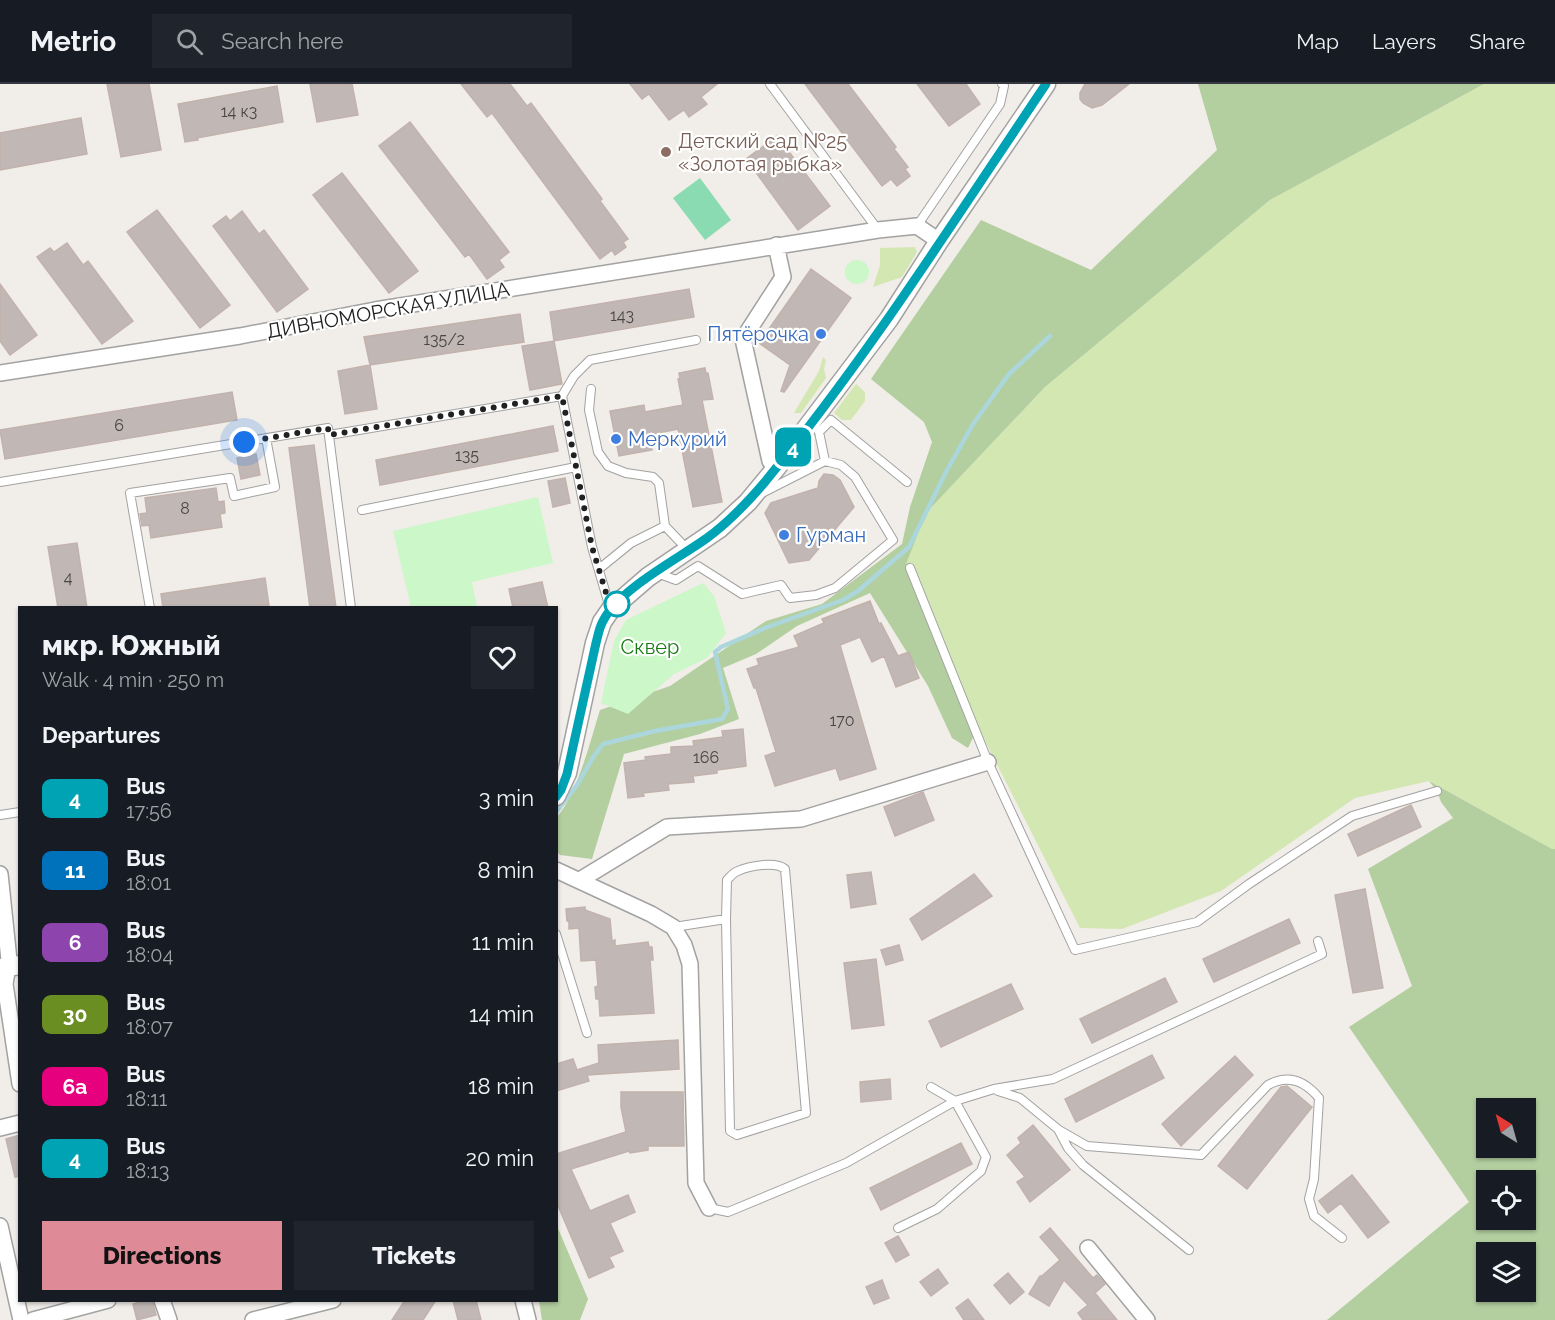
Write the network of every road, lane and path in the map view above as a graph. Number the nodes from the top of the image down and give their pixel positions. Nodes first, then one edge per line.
1 (770, 84) edge
2 (1002, 84) edge
3 (1046, 84) edge
4 (917, 226) junction
5 (878, 230) junction
6 (939, 241) junction
7 (776, 245) junction
8 (696, 340) dead end
9 (0, 373) edge
10 (591, 389) dead end
11 (562, 396) junction
12 (820, 422) junction
13 (329, 435) junction
14 (266, 438) junction
15 (825, 461) junction
16 (576, 467) junction
17 (777, 467) junction
18 (0, 482) edge
19 (906, 482) dead end
20 (751, 499) junction
21 (362, 510) dead end
22 (665, 526) junction
23 (688, 551) junction
24 (910, 568) dead end
25 (599, 569) junction
26 (656, 572) junction
27 (150, 606) edge
28 (351, 606) edge
29 (611, 609) junction
30 (988, 762) junction
31 (1437, 791) dead end
32 (558, 794) edge
33 (18, 812) edge
34 (0, 814) edge
35 (558, 871) edge
36 (0, 874) edge
37 (580, 880) junction
38 (726, 919) junction
39 (673, 927) junction
40 (558, 940) edge
41 (1318, 941) dead end
42 (9, 967) edge
43 (587, 1033) dead end
44 (18, 1071) edge
45 (931, 1087) dead end
46 (994, 1089) junction
47 (955, 1101) junction
48 (18, 1124) edge
49 (0, 1128) edge
50 (1059, 1130) junction
51 (709, 1208) joint
52 (0, 1226) edge
53 (898, 1228) dead end
54 (1342, 1238) dead end
55 (1088, 1248) dead end
56 (1189, 1250) dead end
57 (100, 1302) edge
58 (163, 1302) edge
59 (325, 1302) edge
60 (524, 1302) edge
61 (21, 1320) edge
62 (33, 1320) edge
63 (169, 1320) edge
64 (254, 1320) edge
65 (528, 1320) edge
66 (1147, 1320) edge

1 - 5 lane
2 - 4 lane
3 - 6 street
4 - 5 street, ДИВНОМОРСКАЯ УЛИЦА
4 - 6 street
5 - 7 street, ДИВНОМОРСКАЯ УЛИЦА
6 - 12 street
7 - 9 street, ДИВНОМОРСКАЯ УЛИЦА
7 - 17 street
8 - 11 lane
10 - 22 lane
11 - 13 lane
11 - 16 lane
12 - 15 lane
12 - 17 street
12 - 19 lane
13 - 14 lane
13 - 28 lane
14 - 18 lane
14 - 27 lane
15 - 20 lane
15 - 26 lane
16 - 21 lane
16 - 25 lane
17 - 20 street
20 - 23 street
22 - 23 lane
22 - 25 lane
23 - 26 street
24 - 30 lane
25 - 29 lane
26 - 29 street
29 - 32 street
30 - 31 lane
30 - 37 street
33 - 34 lane
35 - 37 street
36 - 42 street
37 - 39 street
38 - 38 lane
38 - 39 lane
39 - 51 street
40 - 43 lane
41 - 46 lane
42 - 44 street
45 - 47 lane
46 - 47 lane
46 - 50 lane
47 - 51 lane
47 - 53 lane
48 - 49 street
50 - 54 lane
50 - 56 lane
52 - 61 street
55 - 66 street
57 - 62 street
58 - 63 street
59 - 64 street
60 - 65 street

